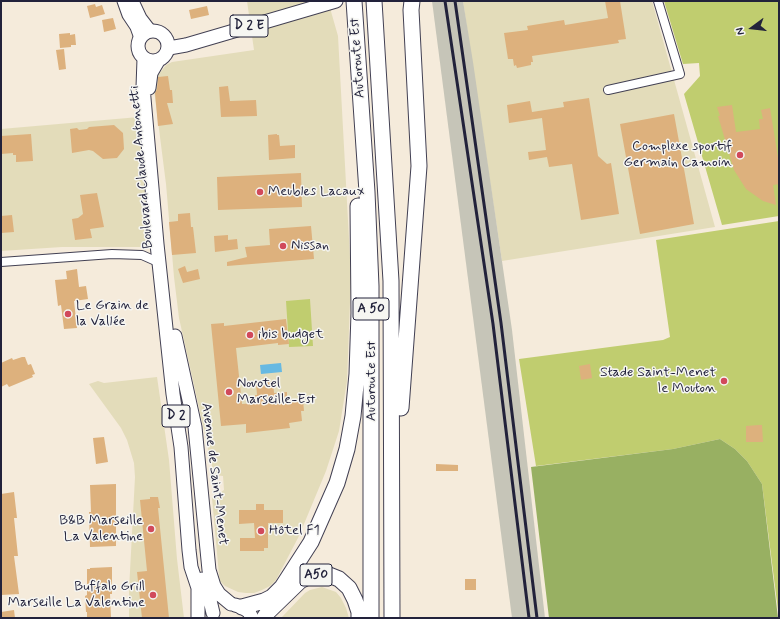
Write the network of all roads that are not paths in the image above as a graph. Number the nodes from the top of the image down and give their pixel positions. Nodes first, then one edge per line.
1 (123, 1) edge
2 (133, 1) edge
3 (354, 1) edge
4 (374, 1) edge
5 (412, 1) edge
6 (658, 1) edge
7 (332, 2) edge
8 (146, 34) junction
9 (357, 37) junction
10 (168, 48) junction
11 (144, 59) junction
12 (158, 61) junction
13 (608, 90) dead end
14 (157, 244) junction
15 (142, 254) junction
16 (1, 262) edge
17 (163, 267) junction
18 (176, 344) junction
19 (392, 520) junction
20 (188, 527) junction
21 (200, 538) dead end
22 (242, 610) edge
23 (212, 616) edge
24 (198, 618) edge
25 (264, 618) edge
26 (359, 618) edge
27 (371, 618) edge
28 (392, 618) edge

1 - 8 main road
2 - 8 main road
3 - 9 highway, Autoroute Est / A 50
4 - 19 highway, Autoroute Est / A 50
5 - 19 highway
6 - 13 street
7 - 10 main road, D 2 E
8 - 10 main road
8 - 11 main road
9 - 22 highway
9 - 27 highway, Autoroute Est / A 50
10 - 12 main road
11 - 12 main road
11 - 14 main road, Boulevard Claude Antonetti / D 2
12 - 17 main road, Boulevard Claude Antonetti / D 2
14 - 15 street
14 - 17 main road, Boulevard Claude Antonetti / D 2
15 - 16 street
15 - 17 street
17 - 18 main road, Avenue de Saint-Menet / D 2
17 - 20 main road, Avenue de Saint-Menet / D 2
18 - 21 main road
18 - 22 main road, Avenue de Saint-Menet / D 2
19 - 28 highway, Autoroute Est / A 50
20 - 23 main road, Avenue de Saint-Menet / D 2
20 - 24 main road, Avenue de Saint-Menet / D 2
22 - 23 main road
25 - 26 highway, A50

